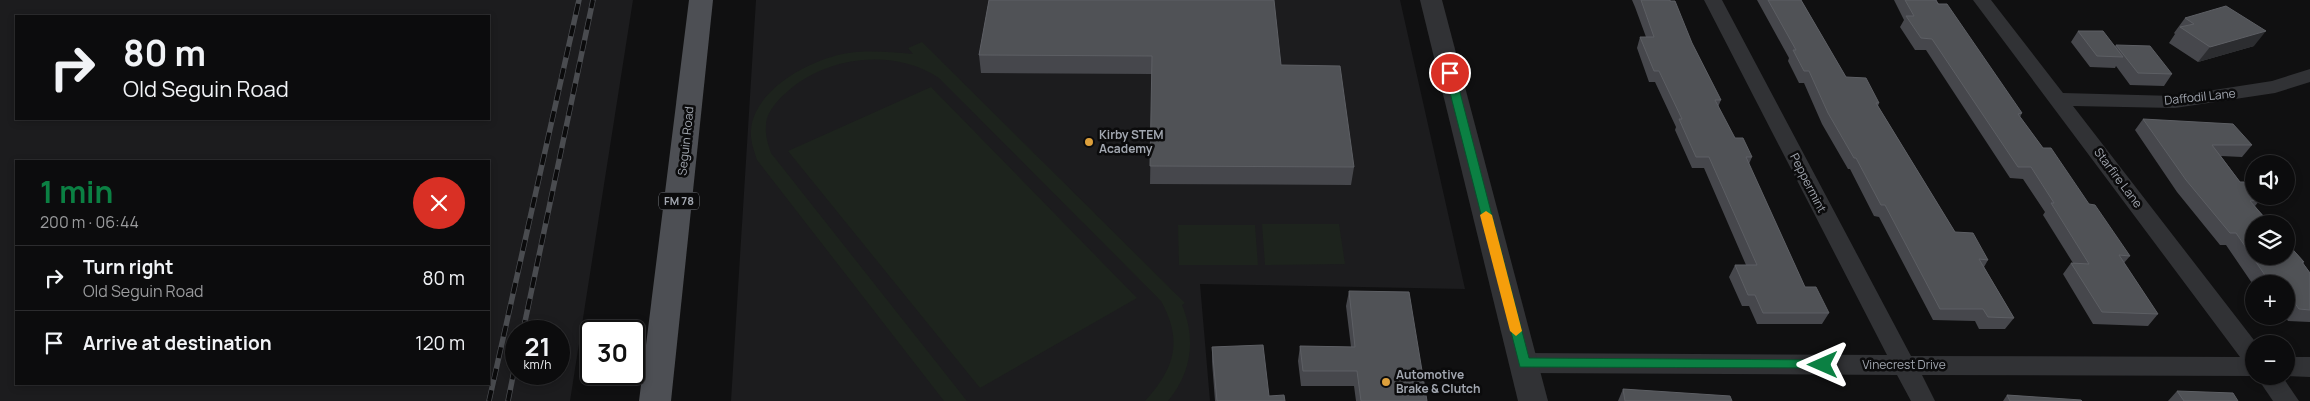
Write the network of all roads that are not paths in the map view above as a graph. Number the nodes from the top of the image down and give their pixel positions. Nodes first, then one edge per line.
1 (701, 0) edge
2 (1431, 0) edge
3 (1713, 0) edge
4 (1982, 0) edge
5 (2310, 75) edge
6 (2058, 99) junction
7 (2245, 346) edge
8 (1524, 363) junction
9 (1903, 365) junction
10 (2245, 366) edge
11 (2295, 367) edge
12 (2310, 367) edge
13 (2275, 385) edge
14 (655, 401) edge
15 (1533, 401) edge
16 (1923, 401) edge
17 (2287, 401) edge

1 - 14 main road, Seguin Road / FM 78
2 - 8 street
3 - 9 street, Peppermint
4 - 6 street, Starfire Lane
5 - 6 street, Daffodil Lane
6 - 7 street, Starfire Lane
8 - 9 street, Vinecrest Drive
8 - 15 street
9 - 10 street, Vinecrest Drive
9 - 16 street, Peppermint
11 - 12 street
13 - 17 street

